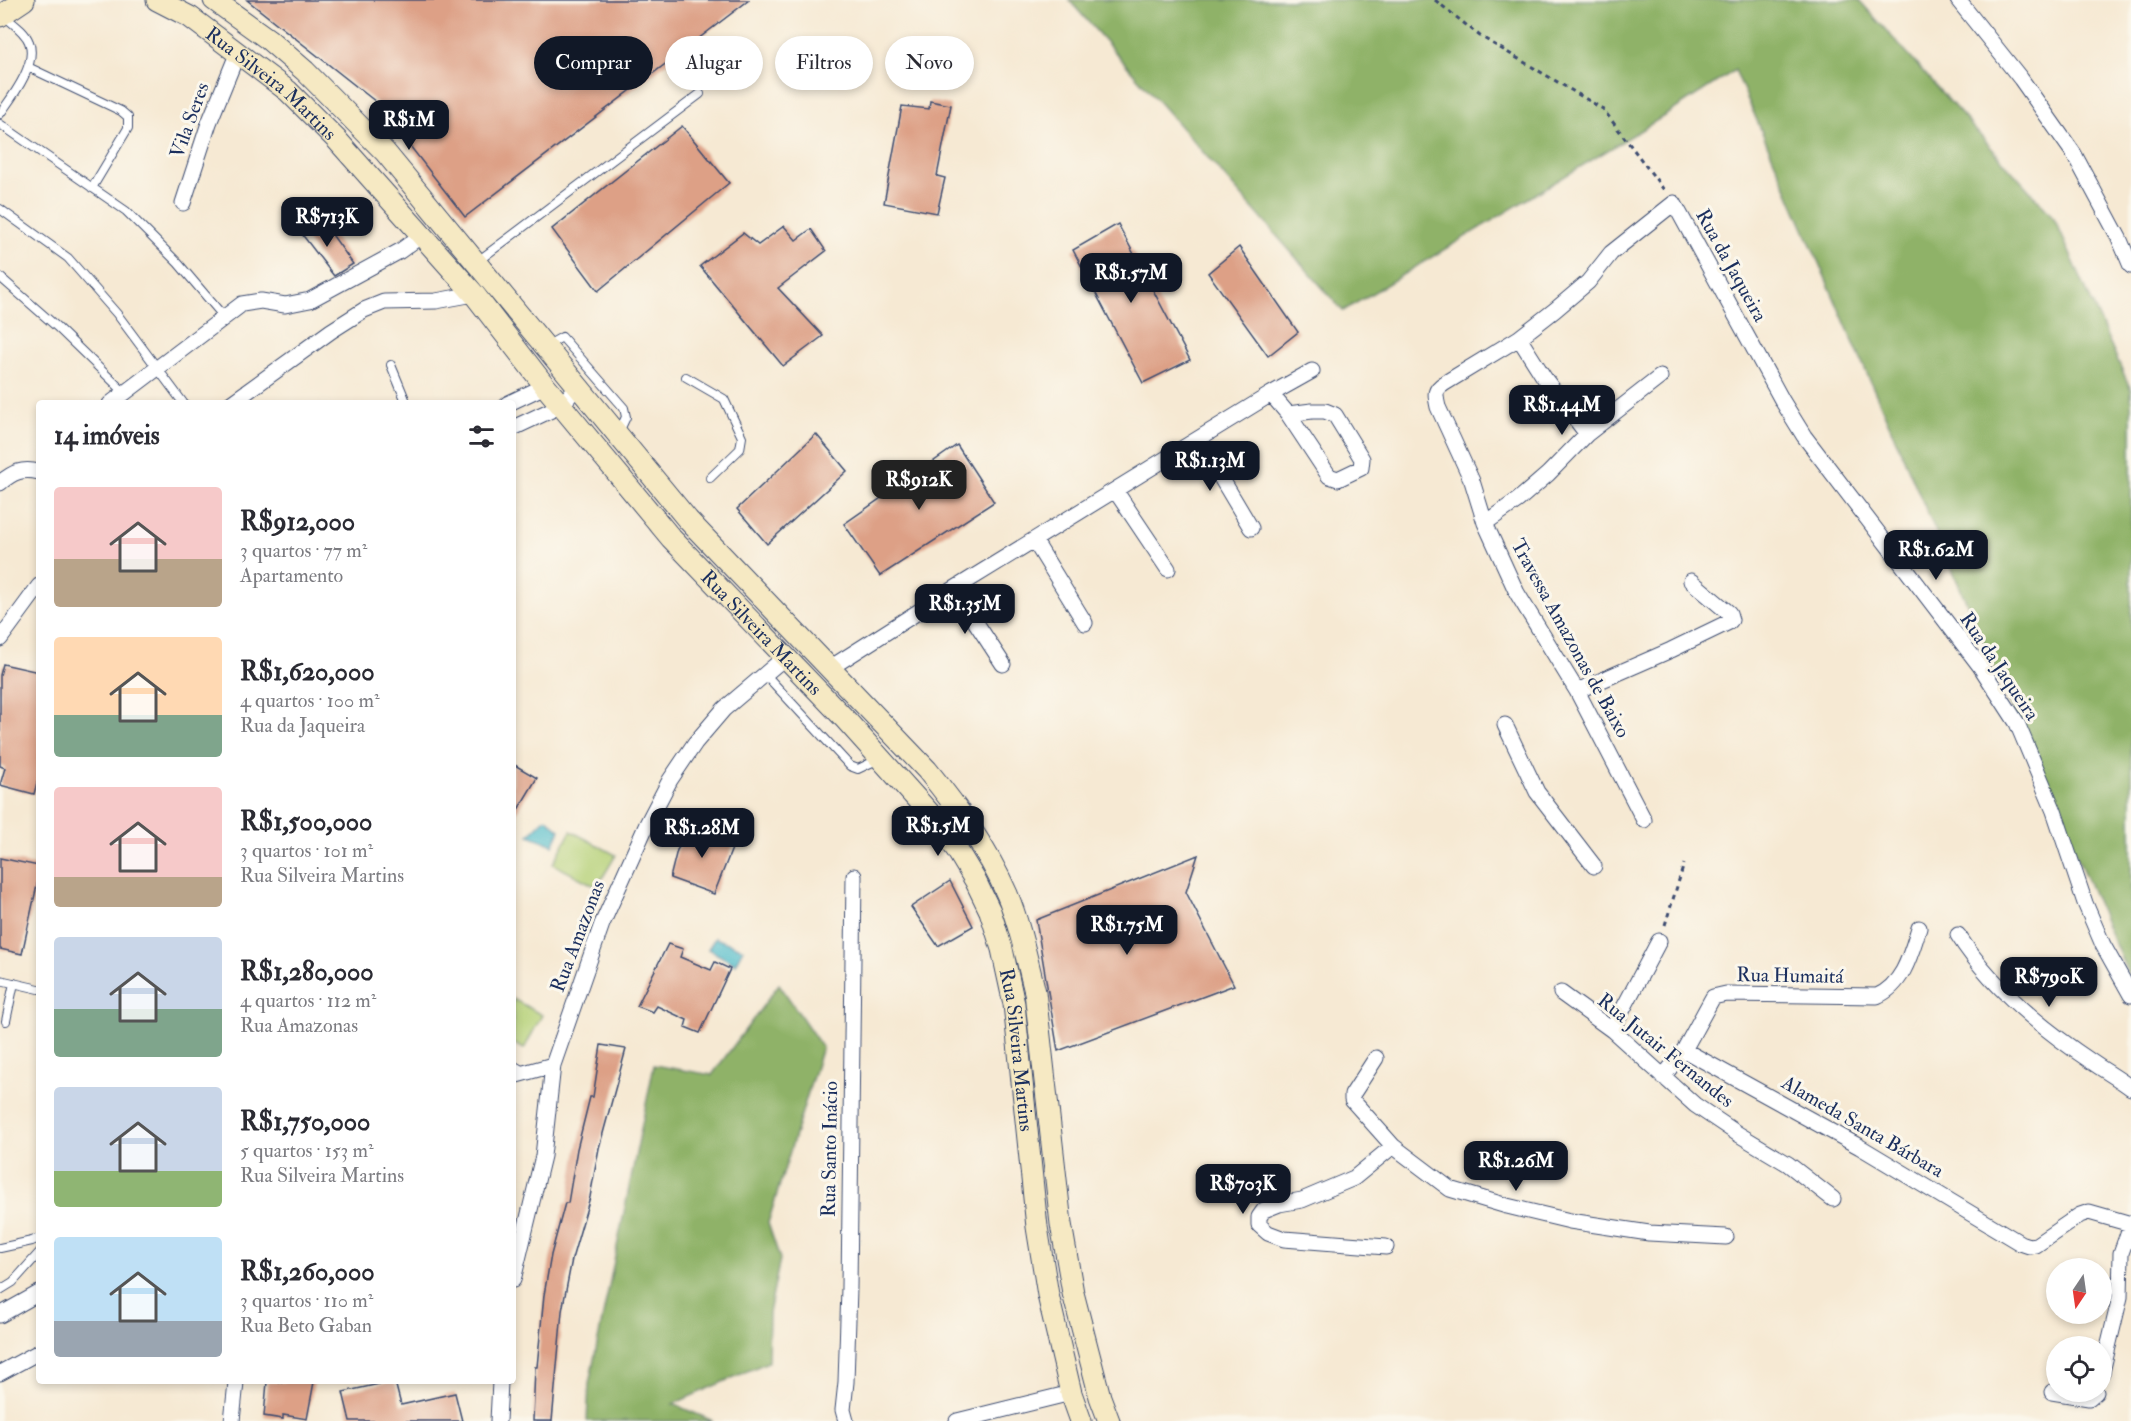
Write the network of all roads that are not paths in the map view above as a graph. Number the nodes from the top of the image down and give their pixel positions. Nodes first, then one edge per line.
1 (24, 0) edge
2 (157, 0) edge
3 (213, 0) edge
4 (1958, 0) edge
5 (1, 15) edge
6 (238, 52) junction
7 (28, 67) junction
8 (700, 94) dead end
9 (0, 114) edge
10 (0, 124) edge
11 (92, 188) junction
12 (183, 203) dead end
13 (1674, 203) joint
14 (0, 209) edge
15 (422, 235) junction
16 (476, 262) junction
17 (2131, 266) edge
18 (0, 276) edge
19 (474, 294) junction
20 (224, 317) junction
21 (1519, 338) junction
22 (546, 347) junction
23 (391, 365) dead end
24 (157, 370) junction
25 (1312, 371) dead end
26 (686, 377) dead end
27 (1660, 377) dead end
28 (578, 385) junction
29 (545, 386) junction
30 (125, 393) junction
31 (1271, 394) junction
32 (115, 400) edge
33 (181, 400) edge
34 (236, 400) edge
35 (405, 400) edge
36 (515, 400) edge
37 (562, 405) junction
38 (1288, 414) junction
39 (516, 427) edge
40 (1587, 434) junction
41 (618, 435) junction
42 (1198, 439) junction
43 (36, 471) edge
44 (710, 478) dead end
45 (0, 483) edge
46 (1115, 490) junction
47 (1485, 523) junction
48 (1251, 528) dead end
49 (1034, 540) junction
50 (1168, 569) dead end
51 (1691, 581) dead end
52 (954, 589) junction
53 (36, 590) edge
54 (1085, 623) dead end
55 (0, 639) edge
56 (784, 658) junction
57 (1003, 664) dead end
58 (830, 668) junction
59 (765, 674) junction
60 (1577, 690) junction
61 (1505, 725) dead end
62 (880, 759) junction
63 (1644, 820) dead end
64 (1594, 866) dead end
65 (854, 876) dead end
66 (1919, 928) dead end
67 (1958, 935) dead end
68 (1659, 941) road end
69 (0, 980) edge
70 (14, 983) junction
71 (36, 988) edge
72 (1561, 993) dead end
73 (2131, 995) edge
74 (6, 1021) dead end
75 (1612, 1030) junction
76 (1684, 1050) junction
77 (1376, 1058) dead end
78 (553, 1065) junction
79 (518, 1071) edge
80 (1663, 1077) junction
81 (2131, 1088) edge
82 (1393, 1146) junction
83 (1833, 1199) dead end
84 (2131, 1225) edge
85 (1726, 1237) dead end
86 (36, 1239) edge
87 (1386, 1247) dead end
88 (0, 1248) edge
89 (36, 1256) edge
90 (516, 1268) edge
91 (0, 1290) edge
92 (36, 1295) edge
93 (0, 1315) edge
94 (2111, 1336) edge
95 (36, 1354) edge
96 (0, 1373) edge
97 (236, 1384) edge
98 (500, 1384) edge
99 (1071, 1393) junction
100 (1110, 1419) edge
101 (232, 1421) edge
102 (498, 1421) edge
103 (846, 1421) edge
104 (957, 1421) edge
105 (1081, 1421) edge

1 - 5 main road
2 - 6 main road, Rua Silveira Martins
3 - 16 main road, Rua Silveira Martins
4 - 17 street
5 - 7 lane
6 - 12 street, Vila Seres
6 - 15 main road, Rua Silveira Martins
7 - 9 lane
7 - 11 lane
8 - 16 lane
10 - 11 lane
11 - 20 lane
13 - 21 street, Travessa Amazonas de Baixo
13 - 73 street, Rua da Jaqueira
14 - 24 lane
15 - 19 main road, Rua Silveira Martins
15 - 20 street
16 - 22 main road, Rua Silveira Martins
18 - 30 lane
19 - 29 main road, Rua Silveira Martins
19 - 34 street
20 - 24 street
21 - 40 street
21 - 47 street, Travessa Amazonas de Baixo
22 - 28 main road, Rua Silveira Martins
22 - 41 lane
23 - 35 lane
24 - 30 street
24 - 33 lane
25 - 31 street
26 - 44 lane
27 - 40 street
28 - 37 street
28 - 41 main road, Rua Silveira Martins
29 - 36 street
29 - 37 main road, Rua Silveira Martins
30 - 32 street
31 - 38 street
31 - 42 street
37 - 39 street
37 - 56 main road, Rua Silveira Martins
38 - 38 street
40 - 47 street
41 - 58 main road, Rua Silveira Martins
42 - 46 street
42 - 48 street
43 - 45 street
46 - 49 street
46 - 50 street
47 - 60 street, Travessa Amazonas de Baixo
49 - 52 street
49 - 54 street
51 - 60 street
52 - 57 street
52 - 58 street
53 - 55 street
56 - 59 street, Rua Amazonas
56 - 62 main road, Rua Silveira Martins
58 - 100 main road, Rua Silveira Martins
59 - 62 lane
59 - 78 street, Rua Amazonas
60 - 63 street, Travessa Amazonas de Baixo
61 - 64 street
62 - 99 main road, Rua Silveira Martins
65 - 103 street, Rua Santo Inácio
66 - 76 street, Rua Humaitá
67 - 81 street
68 - 75 street
69 - 70 lane
70 - 71 lane
70 - 74 lane
72 - 75 street, Rua Jutair Fernandes
75 - 80 street, Rua Jutair Fernandes
76 - 80 street, Rua Humaitá
76 - 84 street, Alameda Santa Bárbara
77 - 82 street
78 - 79 street
78 - 90 street, Rua Amazonas
80 - 83 street, Rua Jutair Fernandes
82 - 85 street
82 - 87 street
84 - 94 street
86 - 88 lane
89 - 91 lane
92 - 93 street
95 - 96 street
97 - 101 street
98 - 102 street
99 - 104 street
99 - 105 main road, Rua Silveira Martins

